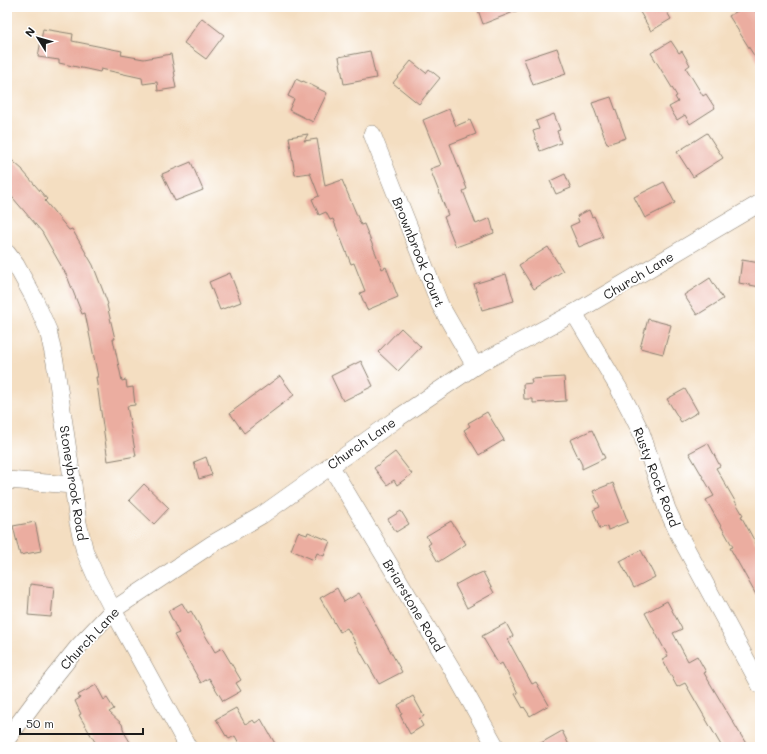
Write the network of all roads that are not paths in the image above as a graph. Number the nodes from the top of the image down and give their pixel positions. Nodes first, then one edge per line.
1 (372, 134) dead end
2 (760, 203) edge
3 (7, 253) edge
4 (574, 313) junction
5 (474, 366) junction
6 (330, 465) junction
7 (7, 480) edge
8 (74, 485) junction
9 (113, 610) junction
10 (760, 685) edge
11 (7, 739) edge
12 (188, 747) edge
13 (496, 747) edge

1 - 5 street, Brownbrook Court
2 - 4 street, Church Lane
3 - 8 street, Stoneybrook Road
4 - 5 street, Church Lane
4 - 10 street, Rusty Rock Road
5 - 6 street, Church Lane
6 - 9 street, Church Lane
6 - 13 street, Briarstone Road
7 - 8 street
8 - 9 street, Stoneybrook Road
9 - 11 street, Church Lane
9 - 12 street, Stoneybrook Road

